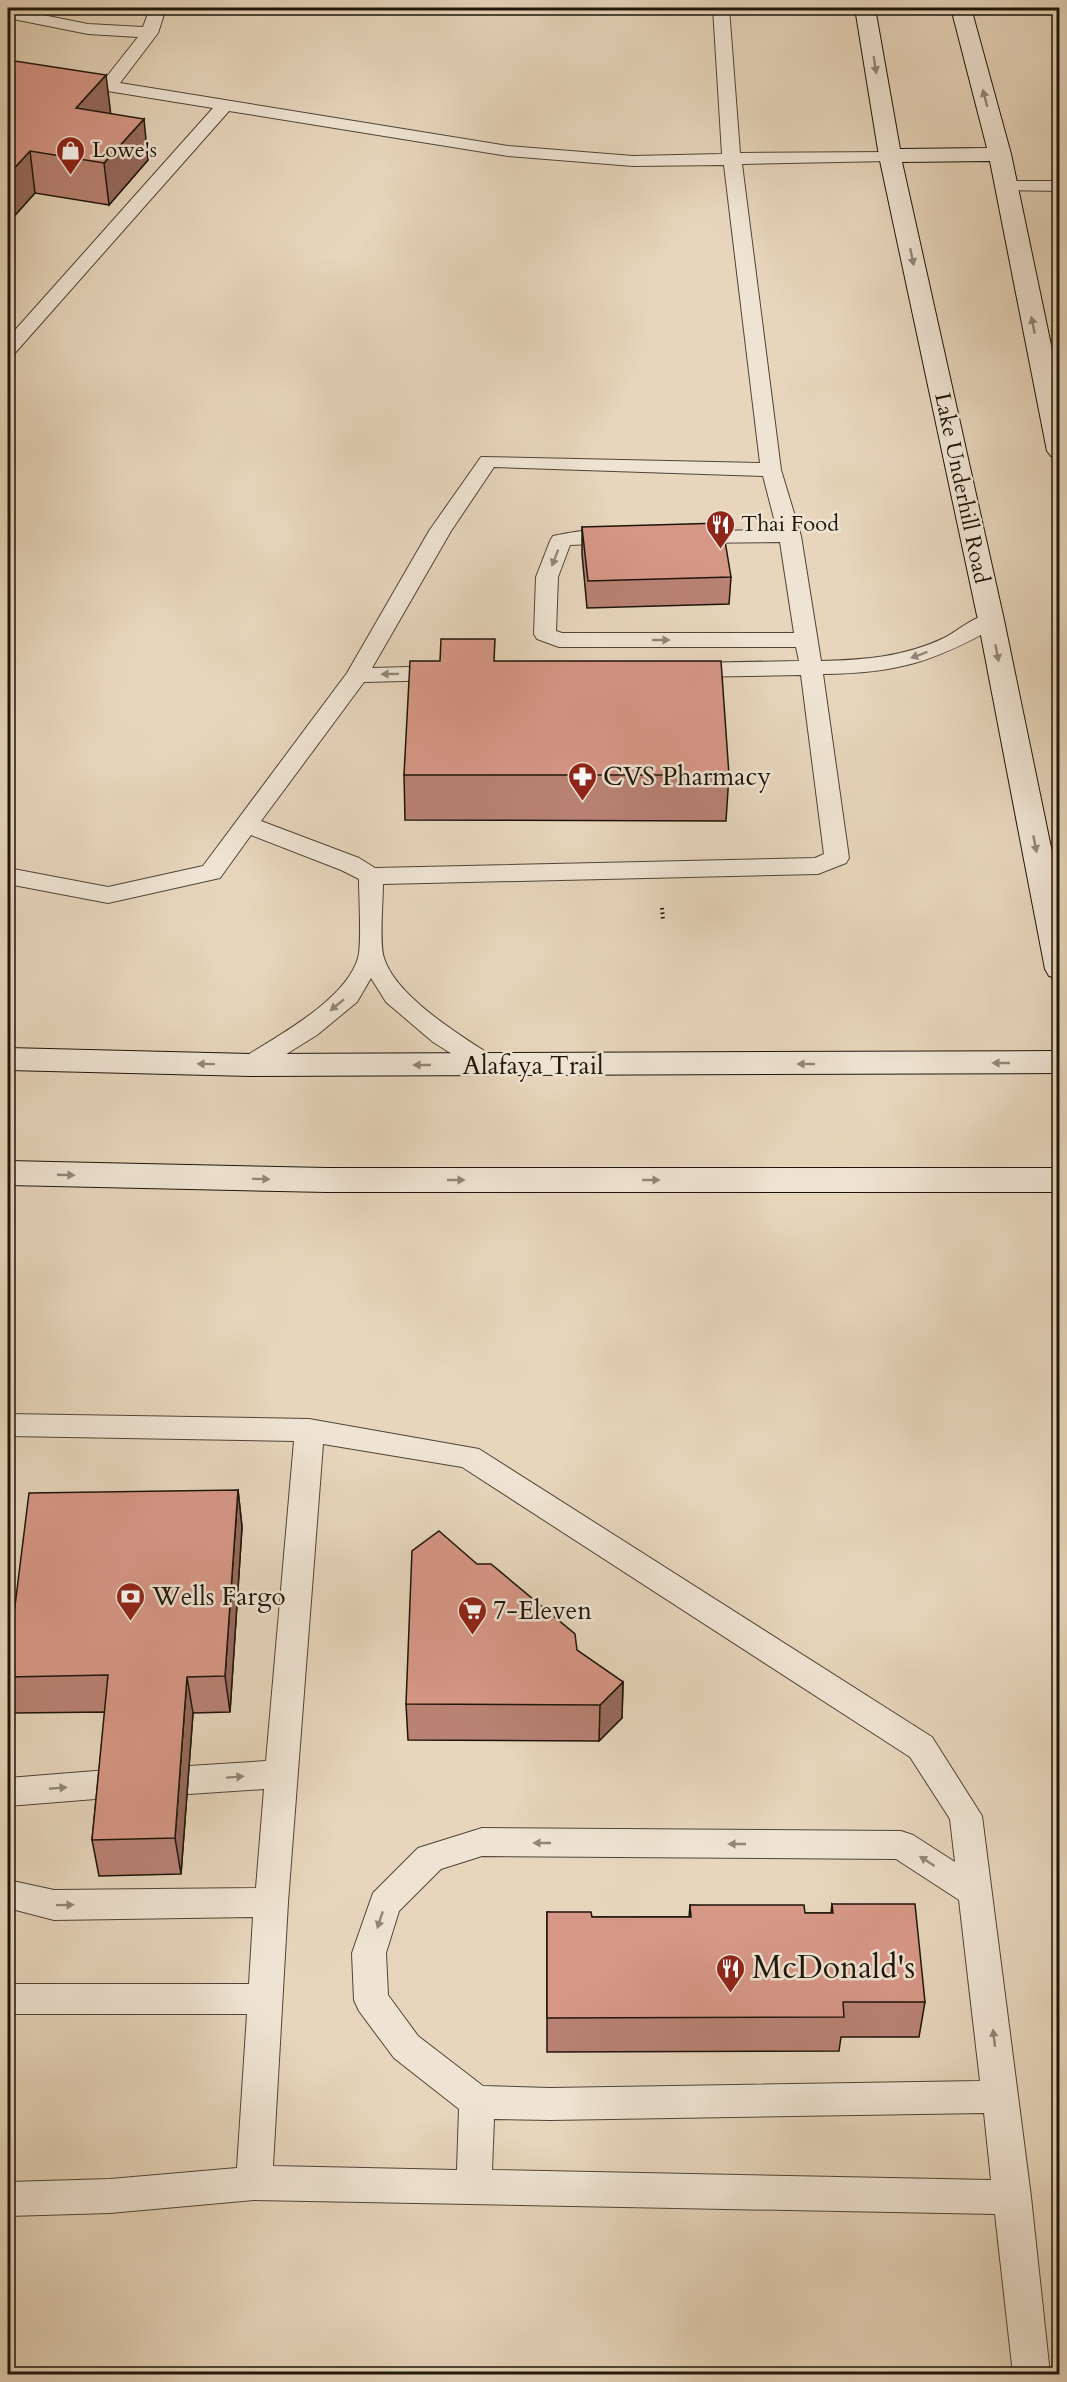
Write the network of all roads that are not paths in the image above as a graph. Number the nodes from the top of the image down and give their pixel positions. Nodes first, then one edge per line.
1 (158, 8) edge
2 (721, 8) edge
3 (865, 8) edge
4 (961, 8) edge
5 (8, 13) edge
6 (150, 33) junction
7 (8, 70) edge
8 (109, 86) junction
9 (226, 104) junction
10 (1000, 154) junction
11 (890, 156) junction
12 (732, 160) junction
13 (1006, 186) junction
14 (1059, 186) edge
15 (8, 349) edge
16 (1059, 451) edge
17 (771, 470) junction
18 (790, 536) junction
19 (636, 537) edge
20 (672, 537) edge
21 (991, 620) junction
22 (807, 640) junction
23 (812, 668) junction
24 (662, 670) edge
25 (463, 673) edge
26 (357, 675) junction
27 (246, 824) junction
28 (8, 876) edge
29 (371, 876) junction
30 (371, 958) junction
31 (1059, 969) edge
32 (8, 1059) edge
33 (1059, 1062) edge
34 (250, 1065) junction
35 (488, 1065) junction
36 (8, 1173) edge
37 (1059, 1180) edge
38 (8, 1425) edge
39 (309, 1430) junction
40 (281, 1774) junction
41 (189, 1780) dead end
42 (108, 1784) edge
43 (8, 1792) edge
44 (976, 1893) junction
45 (8, 1894) edge
46 (271, 1902) junction
47 (8, 2000) edge
48 (265, 2000) junction
49 (1001, 2097) junction
50 (477, 2102) junction
51 (254, 2183) junction
52 (474, 2187) junction
53 (1013, 2198) junction
54 (8, 2199) edge
55 (1032, 2374) edge

1 - 6 lane
2 - 12 lane
3 -> 11 street, Lake Underhill Road
10 -> 4 street
5 - 6 lane
6 - 8 lane
7 - 8 lane
8 - 9 lane
9 - 12 lane
9 - 15 lane
10 - 11 street
10 - 13 street
11 - 12 lane
11 -> 21 street, Lake Underhill Road
12 - 17 lane
13 - 14 lane
16 -> 13 street
17 - 18 lane
17 - 26 lane
18 - 20 lane
18 - 22 lane
19 -> 22 lane
21 -> 23 lane
21 -> 31 street, Lake Underhill Road
22 - 23 lane
23 - 24 lane
23 - 29 lane
25 -> 26 lane
26 - 27 lane
27 - 28 lane
27 - 29 lane
29 - 30 lane
30 -> 34 lane
30 - 35 lane
34 -> 32 street, Alafaya Trail
33 -> 35 street, Alafaya Trail
35 -> 34 street, Alafaya Trail
36 -> 37 street
38 - 39 lane
39 - 40 lane
39 - 44 lane
41 -> 40 lane
40 - 46 lane
43 -> 42 lane
49 -> 44 lane
44 -> 50 lane
45 -> 46 lane
46 - 48 lane
47 - 48 lane
48 - 51 lane
49 - 50 lane
49 - 53 lane
50 - 52 lane
51 - 52 lane
51 - 54 lane
52 - 53 lane
53 - 55 lane

